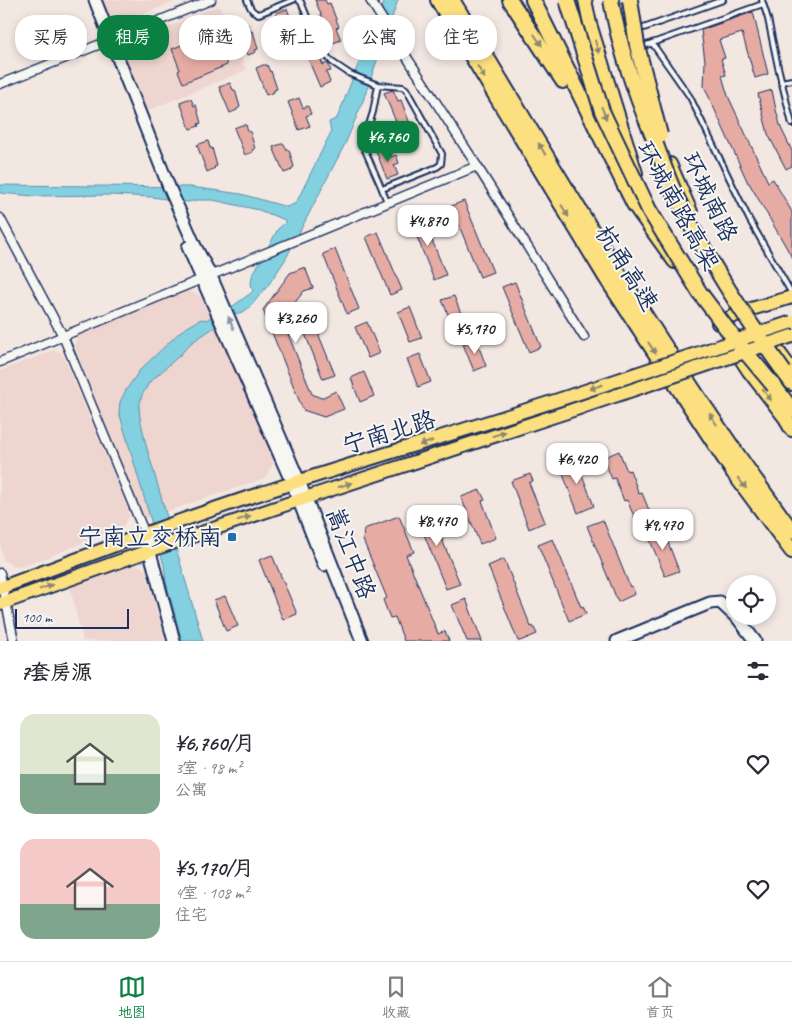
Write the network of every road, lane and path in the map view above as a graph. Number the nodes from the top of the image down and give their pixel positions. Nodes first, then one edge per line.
1 (88, 0) edge
2 (95, 0) edge
3 (210, 0) edge
4 (247, 0) edge
5 (293, 0) edge
6 (298, 0) edge
7 (370, 0) edge
8 (438, 0) edge
9 (452, 0) edge
10 (510, 0) edge
11 (533, 0) edge
12 (567, 0) edge
13 (585, 0) edge
14 (611, 0) edge
15 (630, 0) edge
16 (723, 0) edge
17 (763, 2) edge
18 (99, 15) edge
19 (169, 16) edge
20 (97, 19) edge
21 (631, 33) dead end
22 (652, 43) junction
23 (97, 45) edge
24 (627, 52) junction
25 (114, 60) edge
26 (115, 60) edge
27 (792, 80) edge
28 (781, 82) junction
29 (0, 84) edge
30 (378, 85) junction
31 (792, 124) edge
32 (610, 158) junction
33 (477, 166) junction
34 (382, 189) junction
35 (676, 196) junction
36 (387, 202) junction
37 (0, 218) edge
38 (206, 276) junction
39 (700, 292) junction
40 (792, 296) edge
41 (748, 310) junction
42 (792, 322) edge
43 (718, 324) junction
44 (63, 336) junction
45 (792, 336) edge
46 (584, 337) dead end
47 (0, 362) edge
48 (792, 370) edge
49 (792, 383) edge
50 (791, 422) edge
51 (296, 482) junction
52 (302, 498) junction
53 (792, 531) edge
54 (146, 534) junction
55 (150, 550) junction
56 (792, 551) edge
57 (0, 573) edge
58 (2, 587) edge
59 (3, 603) edge
60 (726, 608) edge
61 (742, 625) edge
62 (14, 641) edge
63 (174, 641) edge
64 (354, 641) edge
65 (362, 641) edge
66 (617, 641) edge
67 (755, 641) edge

1 - 20 street
2 - 18 street
3 - 19 street
4 - 5 lane
6 - 30 lane
7 - 33 street
8 -> 56 highway, 杭甬高速
53 -> 9 highway, 杭甬高速
10 -> 32 highway
11 - 32 highway
12 -> 39 highway, 环城南路高架, bridge
13 -> 43 main road
14 - 24 main road, 环城南路
14 - 35 highway, 环城南路高架, bridge
15 - 35 highway, bridge
16 - 21 lane
17 - 22 lane
17 - 28 lane
22 - 24 lane
22 - 40 lane
23 - 29 street
24 - 41 main road, 环城南路
25 - 38 street
26 - 38 street
27 - 28 lane
28 - 31 lane
30 - 34 lane
30 - 34 lane
32 - 39 highway, bridge
33 - 36 street
33 - 46 street
34 - 36 lane
35 - 49 highway, 环城南路高架, bridge
36 - 38 street
37 - 44 street
38 - 44 street
51 -> 38 street
38 - 51 street
39 - 50 highway, 环城南路高架, bridge
40 - 41 main road
41 - 43 main road
41 - 48 main road, 环城南路
42 -> 51 main road, 宁南北路, bridge
43 -> 50 main road
44 - 47 street
44 - 54 street
52 -> 45 main road, 宁南北路, bridge
51 - 52 street, 嵩江中路
51 - 54 main road, 宁南北路
55 -> 52 main road, 宁南北路
52 - 64 street, 嵩江中路
52 - 65 street, 嵩江中路
54 - 55 street
54 - 58 main road, 宁南北路
59 -> 55 main road
55 - 63 street
57 - 58 street
58 - 59 street
59 - 62 street
60 - 66 street
61 - 67 street

